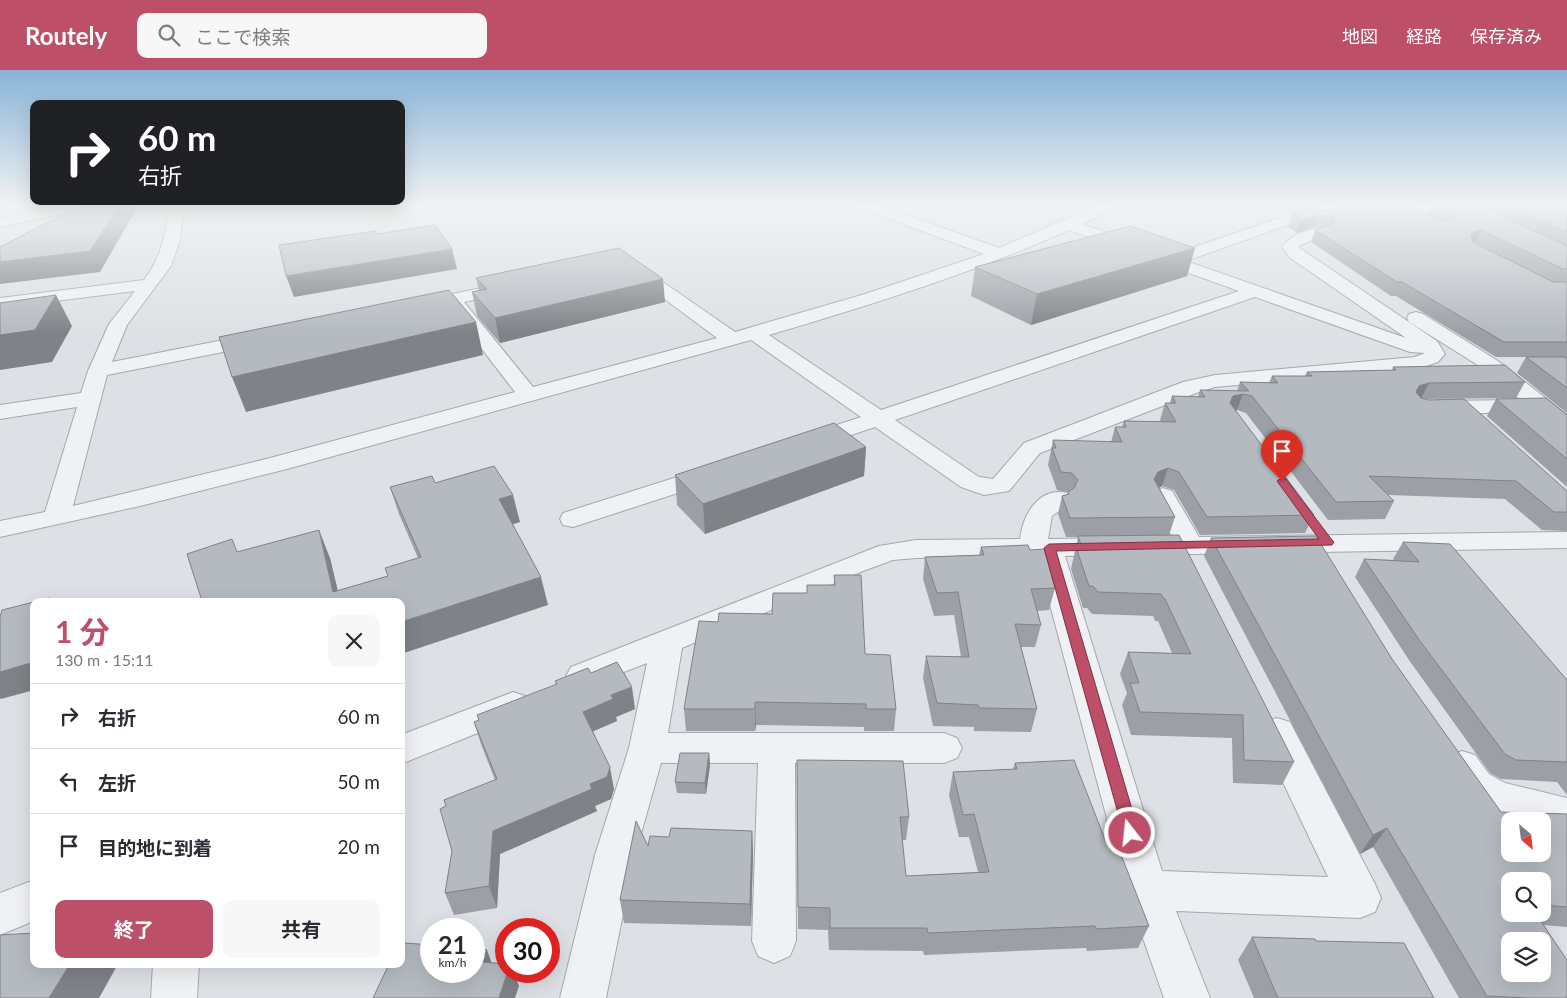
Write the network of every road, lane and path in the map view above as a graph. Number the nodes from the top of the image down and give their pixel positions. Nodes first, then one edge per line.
1 (170, 246) edge
2 (979, 246) edge
3 (1019, 246) edge
4 (1129, 246) edge
5 (1212, 246) edge
6 (1290, 246) edge
7 (1000, 254) junction
8 (1322, 259) dead end
9 (1170, 261) junction
10 (615, 265) edge
11 (529, 283) edge
12 (150, 284) junction
13 (1255, 291) junction
14 (452, 300) junction
15 (0, 303) edge
16 (404, 309) edge
17 (754, 334) junction
18 (270, 336) edge
19 (733, 340) junction
20 (1435, 354) junction
21 (1491, 365) junction
22 (1519, 365) dead end
23 (98, 371) junction
24 (528, 395) junction
25 (90, 398) junction
26 (1542, 406) junction
27 (1421, 408) edge
28 (1462, 408) junction
29 (0, 412) edge
30 (878, 419) junction
31 (1567, 426) edge
32 (1483, 427) edge
33 (786, 450) edge
34 (730, 468) edge
35 (1163, 496) edge
36 (1059, 499) dead end
37 (56, 518) junction
38 (573, 519) dead end
39 (0, 530) edge
40 (1318, 535) junction
41 (1567, 540) edge
42 (1187, 546) junction
43 (1041, 548) junction
44 (1338, 576) edge
45 (1200, 581) edge
46 (667, 642) junction
47 (1262, 704) edge
48 (1443, 739) edge
49 (405, 748) edge
50 (647, 748) junction
51 (778, 748) junction
52 (944, 748) dead end
53 (1567, 815) edge
54 (1147, 890) junction
55 (30, 902) edge
56 (0, 914) edge
57 (774, 941) dead end
58 (176, 968) edge
59 (174, 998) edge
60 (583, 998) edge
61 (1187, 998) edge

1 - 12 street
2 - 7 street
3 - 7 street
4 - 9 street
5 - 9 street
6 - 20 street
7 - 17 street
8 - 21 street
9 - 13 street
10 - 19 street
11 - 14 street
12 - 15 street
12 - 23 street
13 - 20 street
13 - 30 street
14 - 16 street
14 - 24 street
17 - 19 street
17 - 30 street
18 - 23 street
19 - 24 street
20 - 30 street
21 - 22 street
21 - 26 street
23 - 25 street
24 - 37 street
25 - 29 street
25 - 37 street
26 - 28 street
26 - 31 street
27 - 28 street
28 - 32 street
30 - 33 street
34 - 38 street
35 - 42 street
36 - 43 street
37 - 39 street
40 - 41 street
40 - 42 street
40 - 44 street
42 - 43 street
42 - 45 street
43 - 46 street
43 - 54 street
46 - 49 street
46 - 50 street
47 - 54 street
48 - 53 street
50 - 51 street
50 - 60 street
51 - 52 street
51 - 57 street
54 - 61 street
55 - 56 street
58 - 59 street

